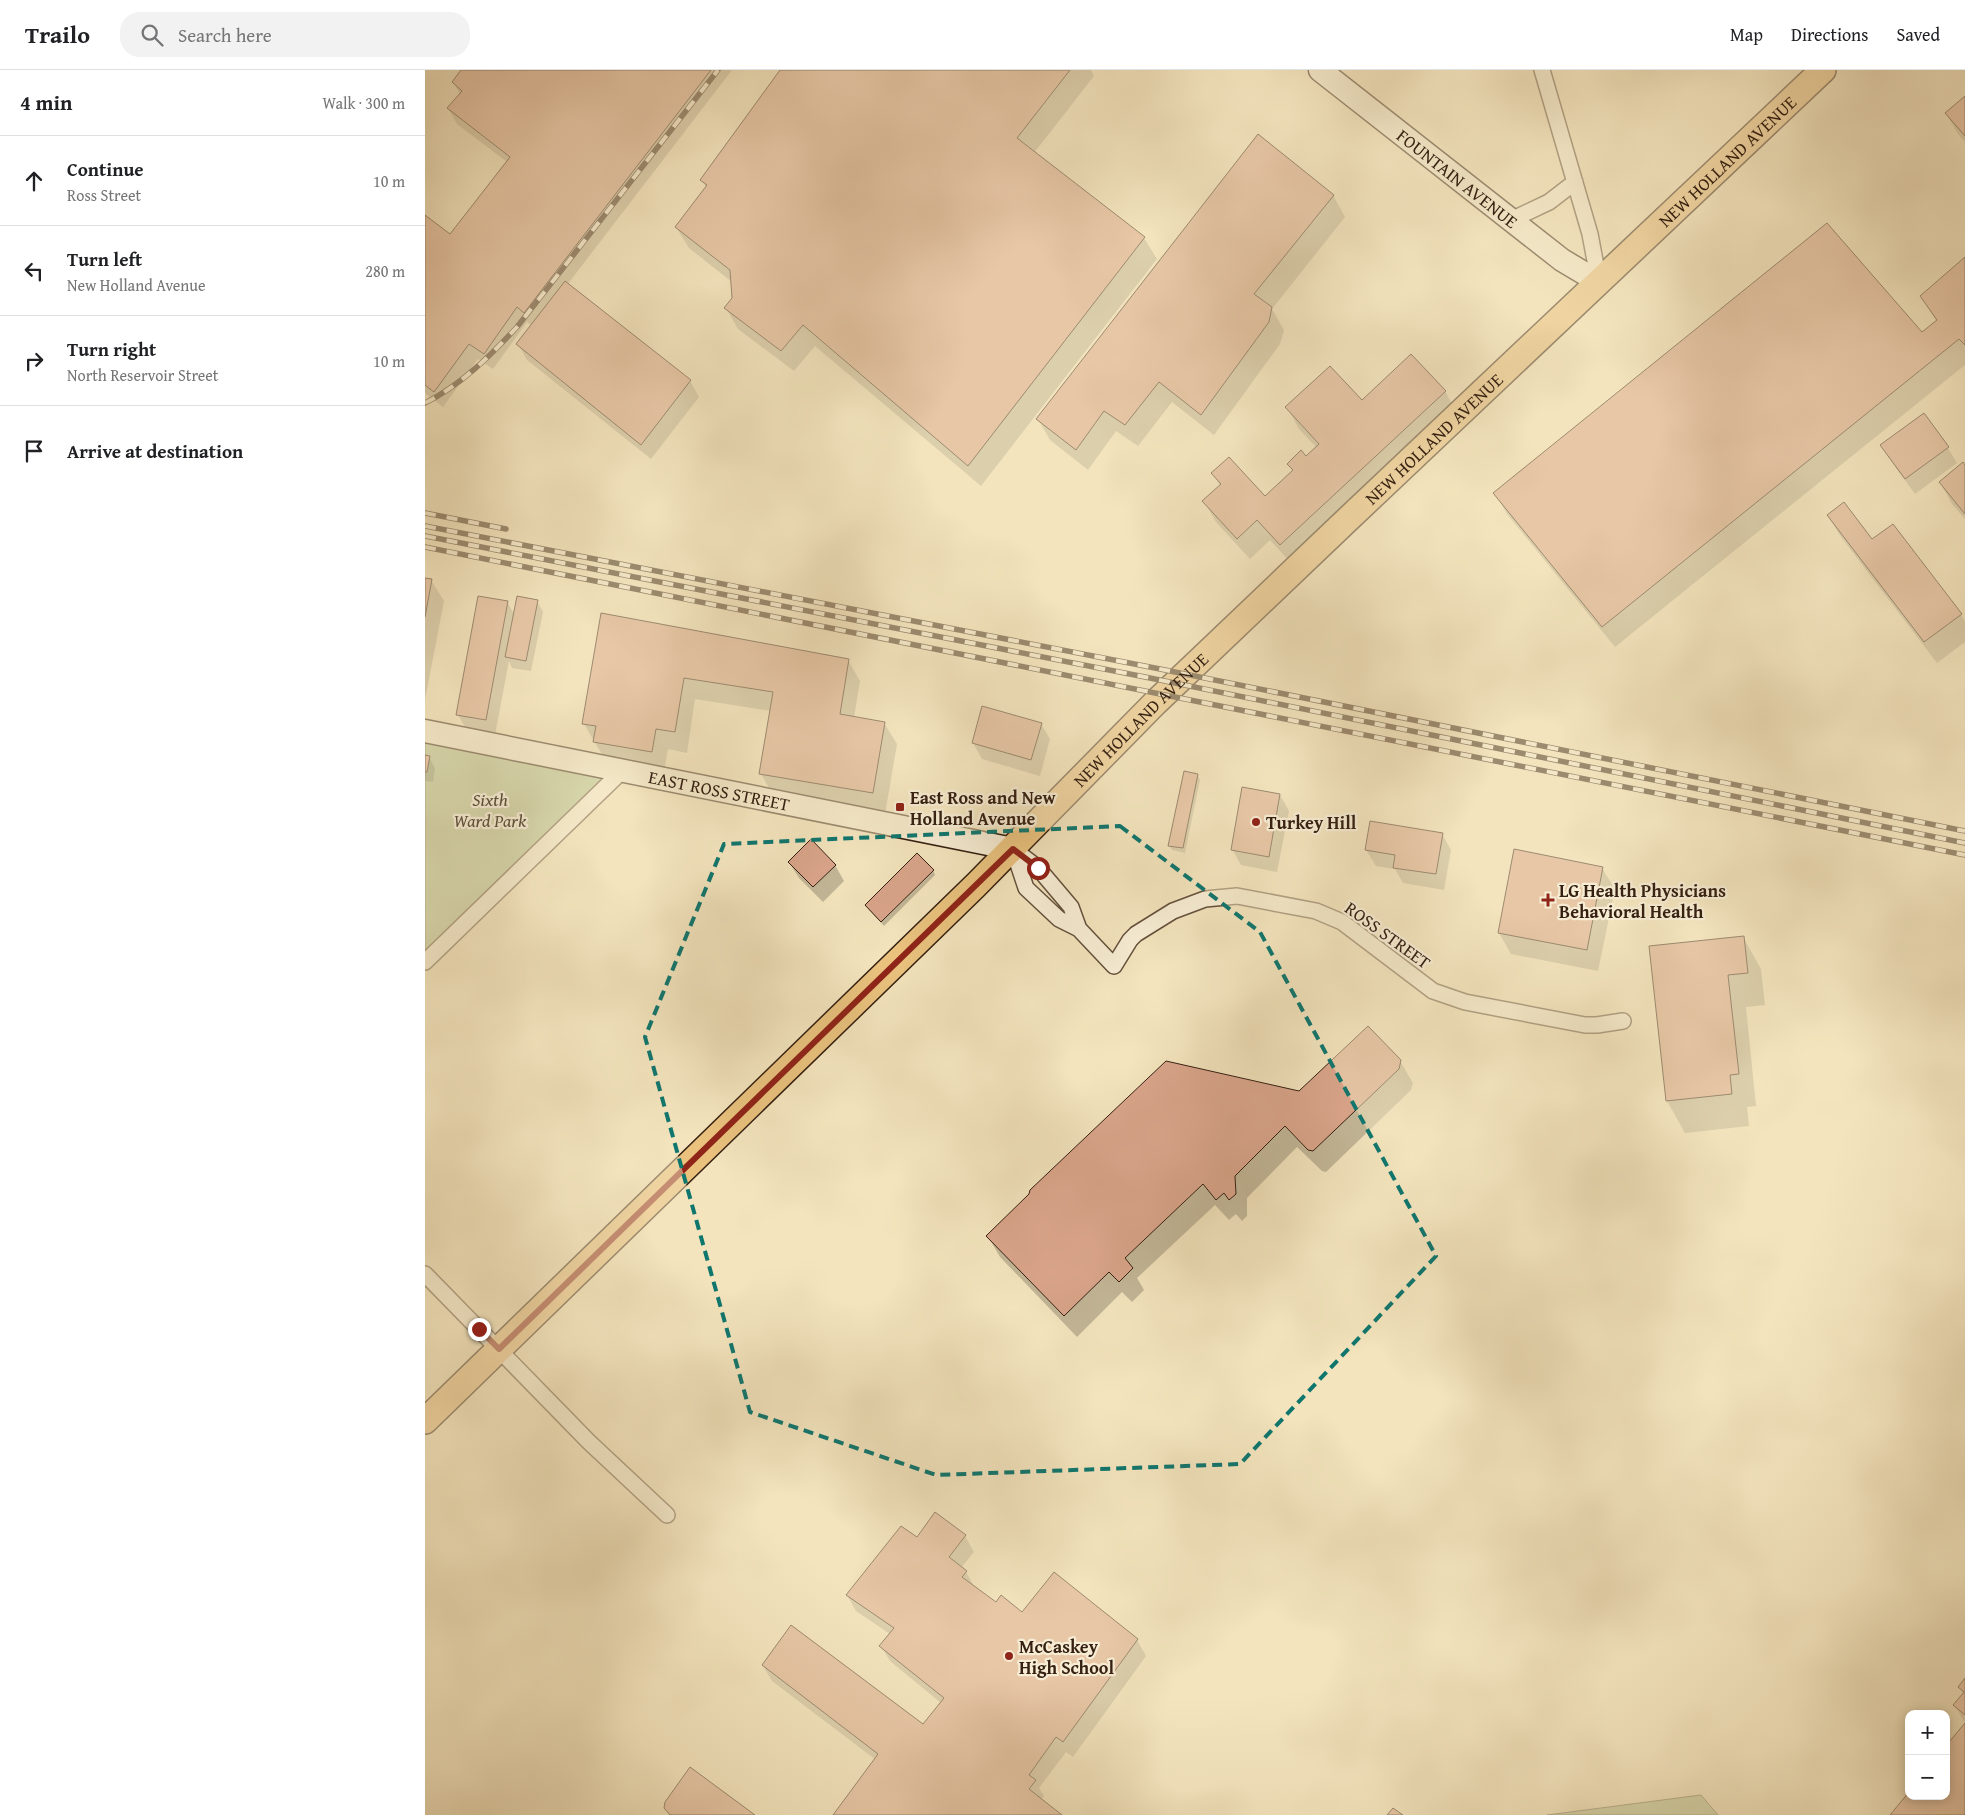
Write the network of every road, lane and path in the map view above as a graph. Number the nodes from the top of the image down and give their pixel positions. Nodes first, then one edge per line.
1 (1320, 70) edge
2 (1542, 70) edge
3 (1823, 70) edge
4 (1575, 182) junction
5 (1511, 220) junction
6 (1599, 282) junction
7 (425, 731) edge
8 (622, 771) junction
9 (1013, 849) junction
10 (1079, 929) junction
11 (425, 962) edge
12 (1623, 1022) dead end
13 (425, 1274) edge
14 (499, 1349) junction
15 (425, 1421) edge
16 (667, 1515) dead end

1 - 5 street, FOUNTAIN AVENUE
2 - 4 street
3 - 6 main road, NEW HOLLAND AVENUE
4 - 5 street
4 - 6 street
5 - 6 street, FOUNTAIN AVENUE
6 - 9 main road, NEW HOLLAND AVENUE
7 - 8 street, EAST ROSS STREET
8 - 9 street, EAST ROSS STREET
8 - 11 street
9 - 10 street, ROSS STREET
9 - 10 street, ROSS STREET
9 - 14 main road, NEW HOLLAND AVENUE
10 - 12 street, ROSS STREET
13 - 14 street
14 - 15 main road, NEW HOLLAND AVENUE
14 - 16 street

